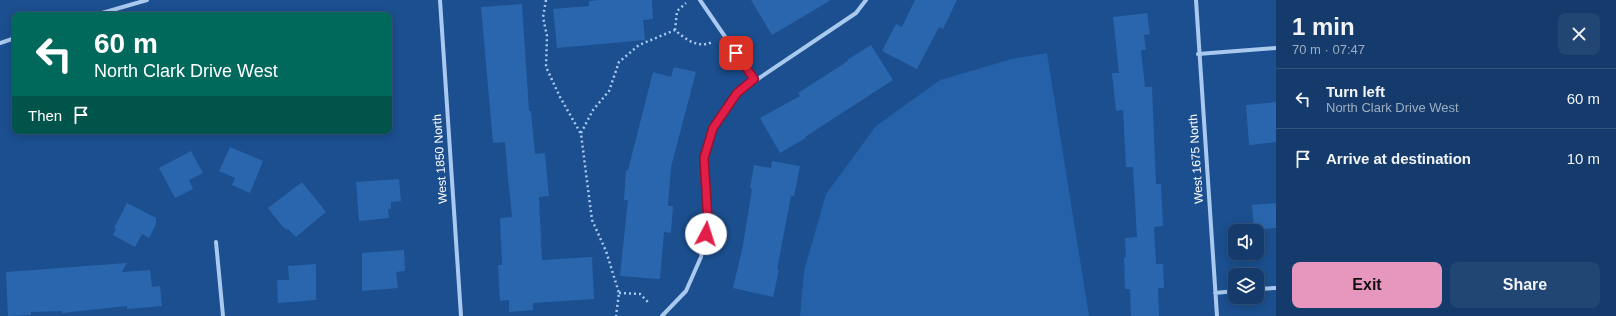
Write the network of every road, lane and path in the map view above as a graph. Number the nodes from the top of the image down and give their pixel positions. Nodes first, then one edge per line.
1 (147, 0) edge
2 (440, 0) edge
3 (546, 0) edge
4 (700, 0) edge
5 (866, 0) edge
6 (1196, 0) edge
7 (686, 3) dead end
8 (105, 12) edge
9 (675, 30) junction
10 (12, 39) edge
11 (712, 42) dead end
12 (0, 43) edge
13 (1276, 48) edge
14 (1198, 54) junction
15 (754, 79) junction
16 (581, 134) junction
17 (216, 242) dead end
18 (1276, 288) edge
19 (1264, 289) edge
20 (1228, 292) edge
21 (619, 293) junction
22 (1216, 293) junction
23 (648, 302) dead end
24 (223, 316) edge
25 (461, 316) edge
26 (616, 316) edge
27 (662, 316) edge
28 (1217, 316) edge

1 - 8 street
2 - 25 street, West 1850 North
3 - 16 path
4 - 15 street
5 - 15 street
6 - 14 street, West 1675 North
7 - 9 path
9 - 11 path
9 - 16 path
10 - 12 street
13 - 14 street
14 - 22 street, West 1675 North
15 - 27 street
16 - 21 path
17 - 24 street
18 - 19 street
20 - 22 street
21 - 23 path
21 - 26 path
22 - 28 street, West 1675 North

